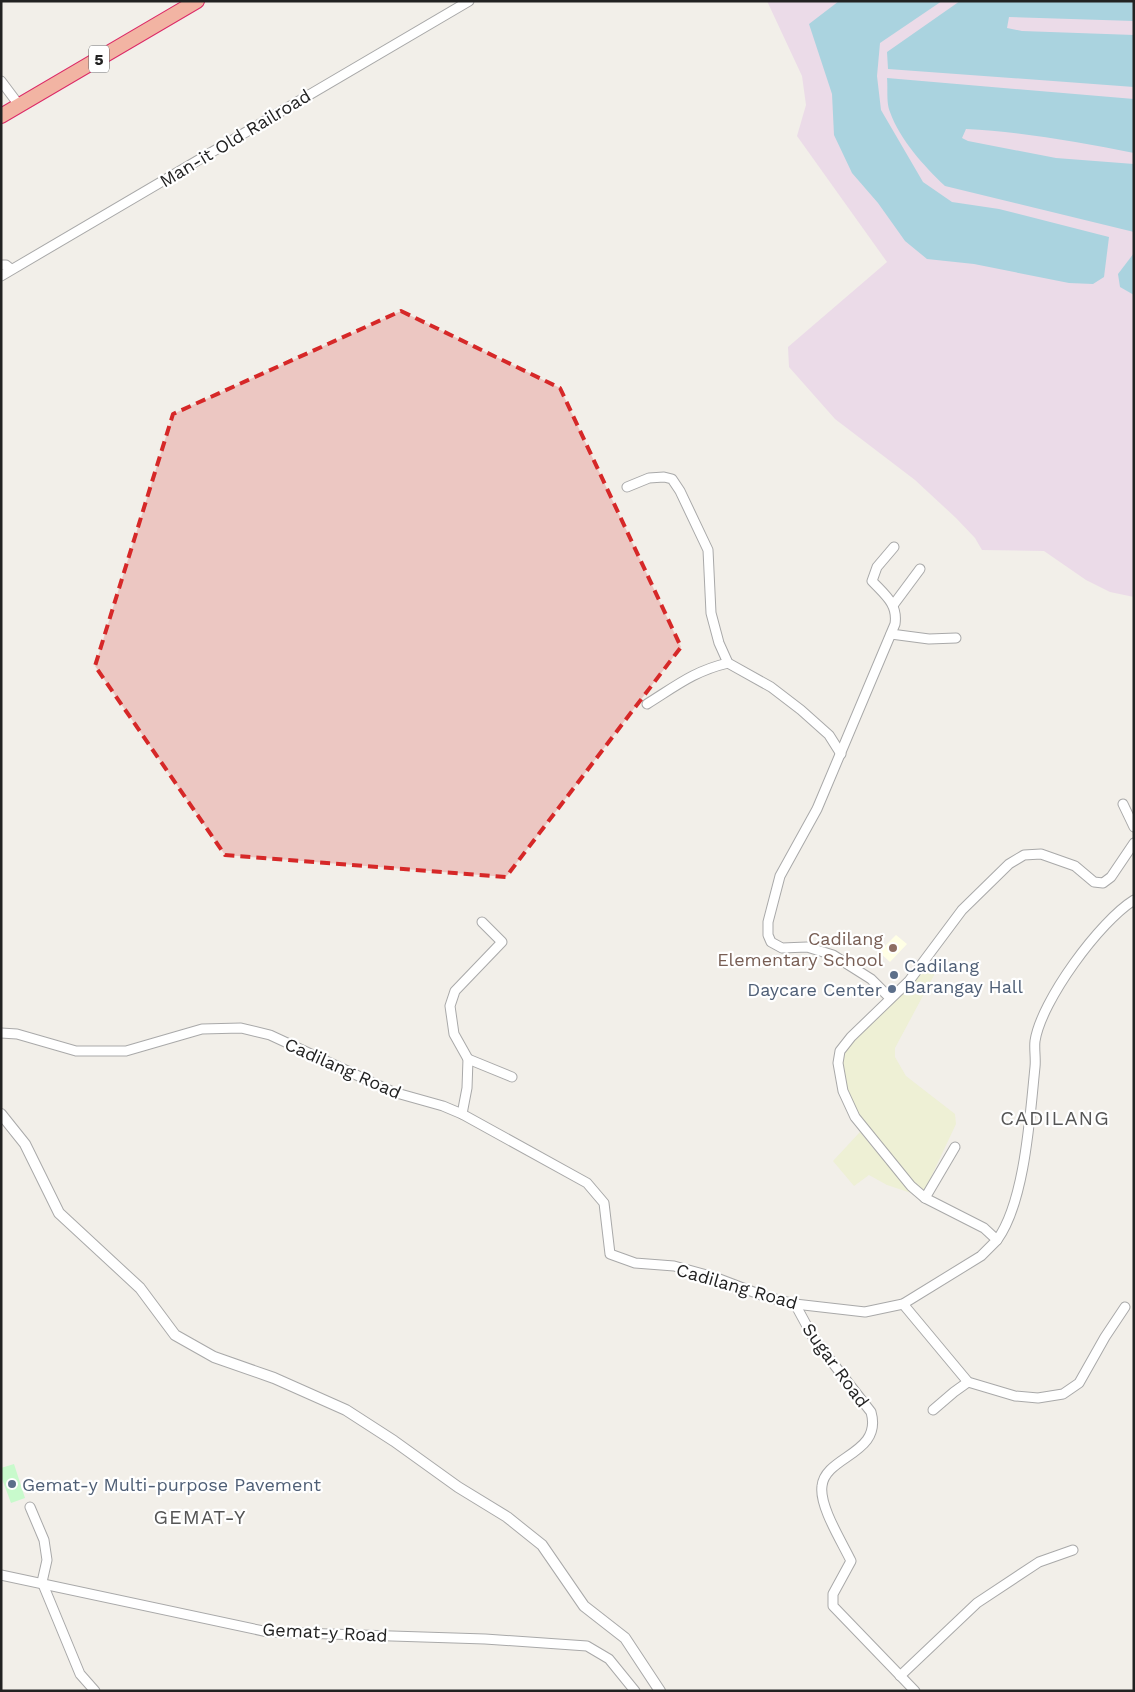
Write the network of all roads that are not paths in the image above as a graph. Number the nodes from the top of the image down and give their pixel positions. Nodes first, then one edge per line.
1 (197, 1) edge
2 (469, 1) edge
3 (1, 81) edge
4 (19, 105) junction
5 (1, 116) edge
6 (1, 266) edge
7 (12, 269) junction
8 (1, 276) edge
9 (627, 487) dead end
10 (894, 547) dead end
11 (920, 569) dead end
12 (894, 604) junction
13 (891, 634) junction
14 (956, 638) dead end
15 (728, 663) junction
16 (647, 704) dead end
17 (841, 754) junction
18 (1123, 804) dead end
19 (1134, 827) edge
20 (1134, 843) edge
21 (1134, 900) edge
22 (482, 922) dead end
23 (890, 998) junction
24 (1, 1033) edge
25 (468, 1059) junction
26 (512, 1077) dead end
27 (1, 1114) edge
28 (462, 1114) junction
29 (955, 1147) dead end
30 (925, 1198) junction
31 (997, 1240) junction
32 (795, 1304) junction
33 (903, 1304) junction
34 (1125, 1307) dead end
35 (968, 1382) junction
36 (933, 1410) dead end
37 (30, 1507) dead end
38 (1073, 1550) dead end
39 (1, 1575) edge
40 (42, 1582) junction
41 (900, 1676) junction
42 (95, 1691) edge
43 (635, 1691) edge
44 (660, 1691) edge
45 (915, 1691) edge

1 - 4 highway, 5
2 - 7 street, Man-it Old Railroad
3 - 4 street
4 - 5 highway, 5
6 - 7 street
7 - 8 street, Man-it Old Railroad
9 - 15 street
10 - 12 street
11 - 12 street
12 - 13 street
13 - 14 street
13 - 17 street
15 - 16 street
15 - 17 street
17 - 23 street
18 - 19 street
20 - 23 street
21 - 31 street, Cadilang Road
22 - 25 street
23 - 30 street
24 - 28 street, Cadilang Road
25 - 26 street
25 - 28 street
27 - 44 street
28 - 32 street, Cadilang Road
29 - 30 street
30 - 31 street
31 - 33 street, Cadilang Road
32 - 33 street, Cadilang Road
32 - 41 street, Sugar Road
33 - 35 street
34 - 35 street
35 - 36 street
37 - 40 street
38 - 41 street
39 - 40 street, Gemat-y Road
40 - 42 street
40 - 43 street, Gemat-y Road
41 - 45 street, Sugar Road

